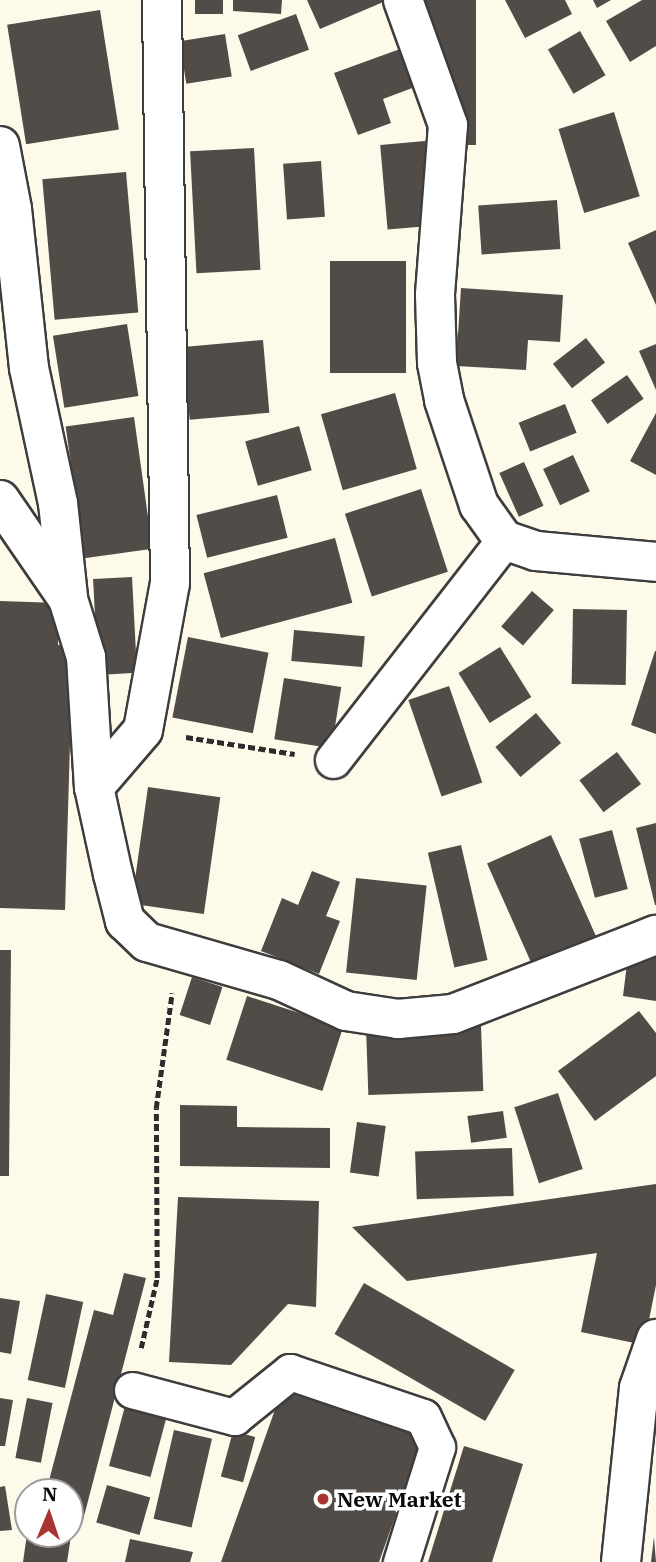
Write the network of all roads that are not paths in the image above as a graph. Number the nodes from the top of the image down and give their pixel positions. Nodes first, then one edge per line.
1 (162, 0) edge
2 (403, 0) edge
3 (0, 146) edge
4 (0, 500) edge
5 (504, 540) junction
6 (656, 562) edge
7 (68, 599) junction
8 (332, 760) road end
9 (94, 788) junction
10 (656, 935) edge
11 (656, 1339) edge
12 (132, 1390) road end
13 (401, 1562) edge
14 (621, 1562) edge

1 - 9 street
2 - 5 street
3 - 7 street
4 - 7 street
5 - 6 street
5 - 8 street
7 - 9 street
9 - 10 street
11 - 14 street
12 - 13 street

